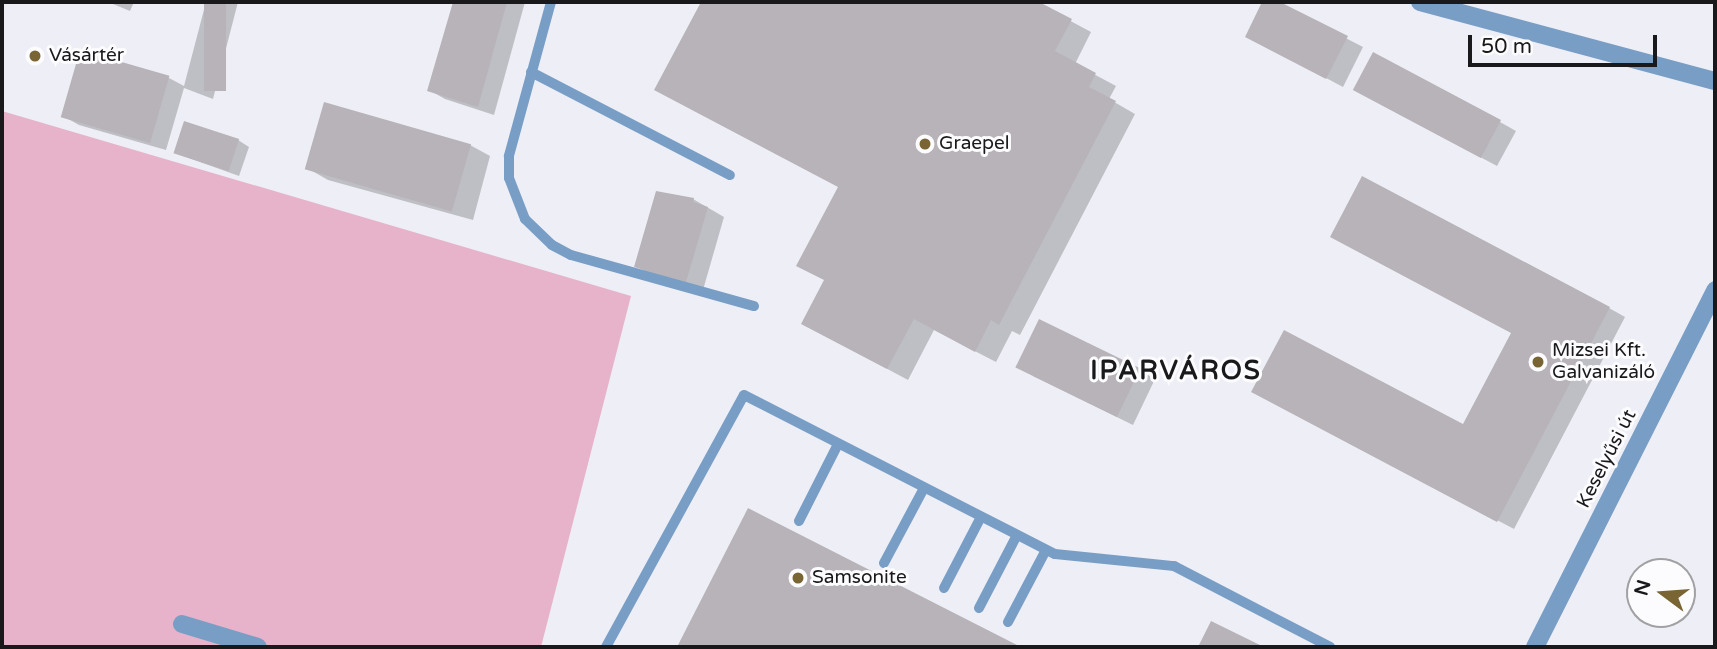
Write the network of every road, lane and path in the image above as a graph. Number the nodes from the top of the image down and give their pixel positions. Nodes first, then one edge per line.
1 (551, 2) edge
2 (1420, 2) edge
3 (531, 72) junction
4 (1715, 81) edge
5 (730, 175) dead end
6 (1713, 301) edge
7 (754, 306) dead end
8 (838, 444) junction
9 (925, 488) junction
10 (981, 517) junction
11 (799, 521) dead end
12 (1017, 535) junction
13 (1046, 550) junction
14 (884, 563) dead end
15 (944, 588) dead end
16 (979, 608) dead end
17 (1008, 622) dead end
18 (181, 624) dead end
19 (258, 647) edge
20 (607, 647) edge
21 (1330, 647) edge
22 (1535, 647) edge

1 - 3 lane
2 - 4 street
3 - 5 lane
3 - 7 lane
6 - 22 street, Keselyűsi út
8 - 9 lane
8 - 11 lane
8 - 20 lane
9 - 10 lane
9 - 14 lane
10 - 12 lane
10 - 15 lane
12 - 13 lane
12 - 16 lane
13 - 17 lane
13 - 21 lane
18 - 19 street

